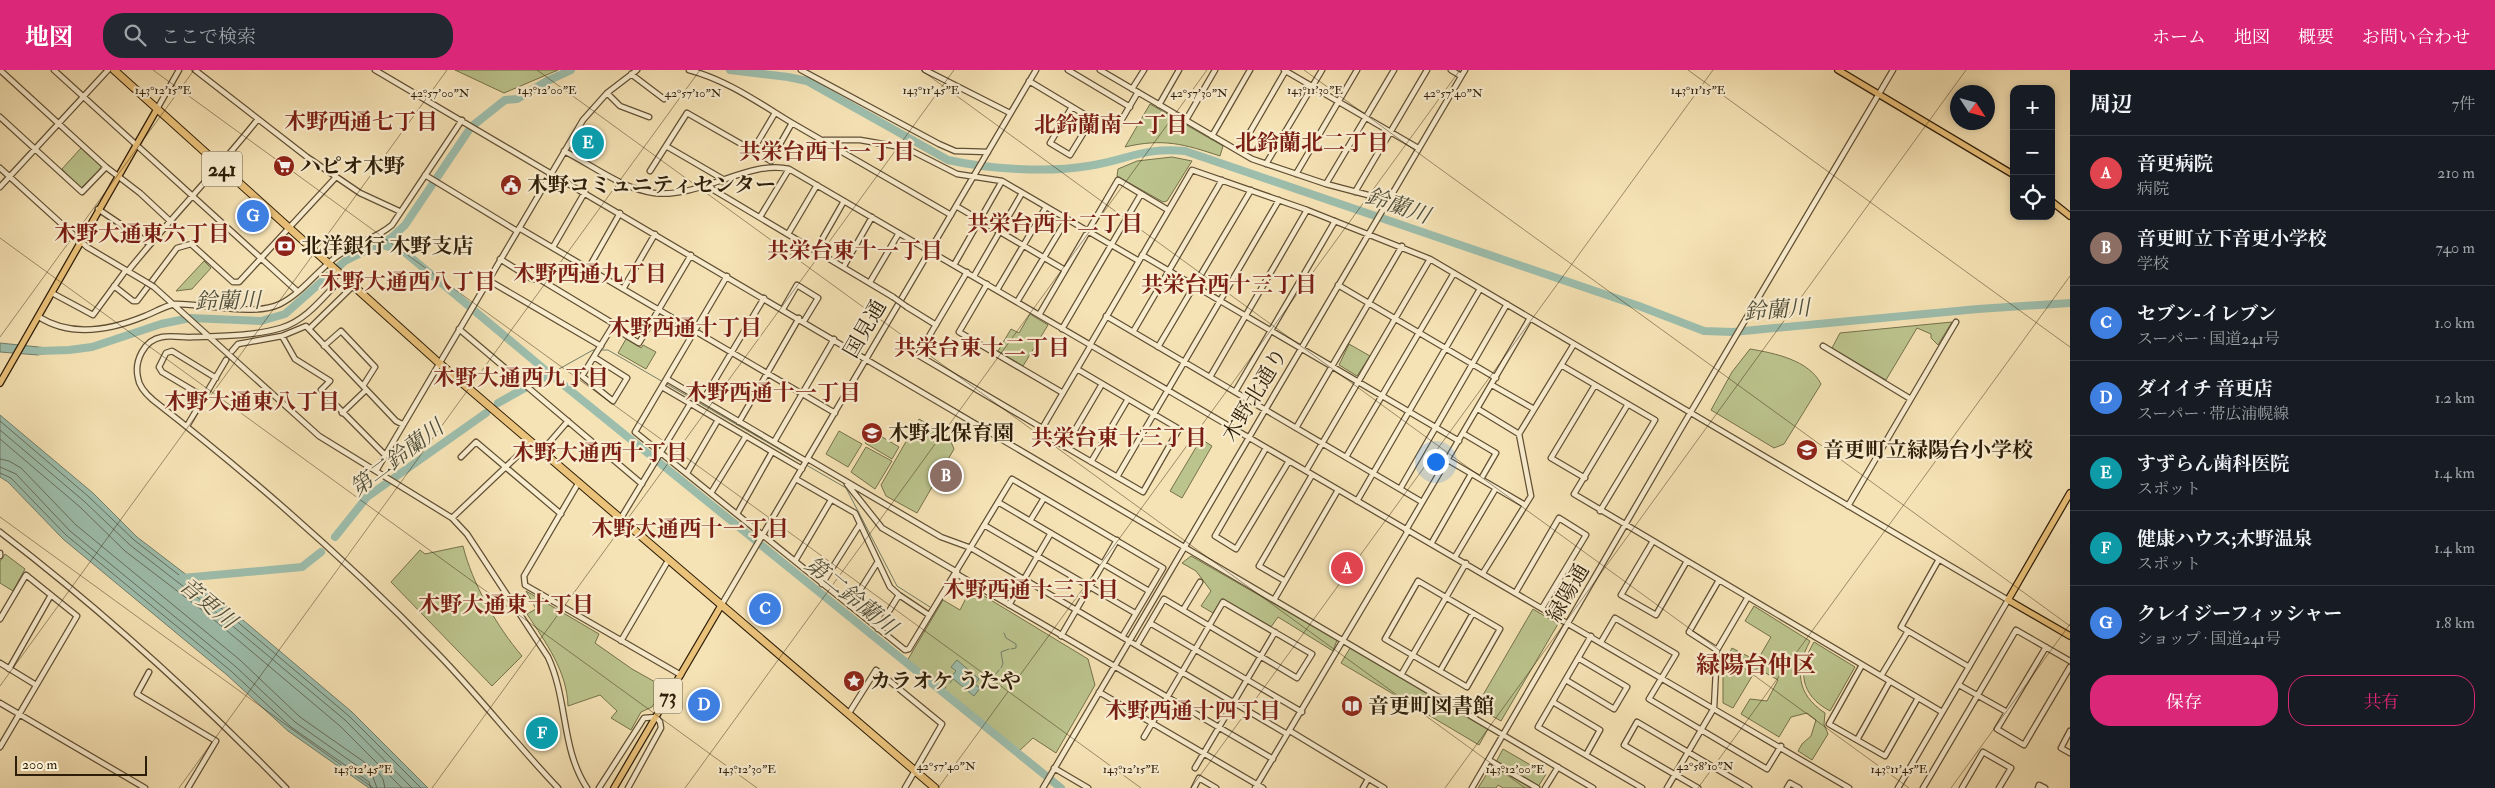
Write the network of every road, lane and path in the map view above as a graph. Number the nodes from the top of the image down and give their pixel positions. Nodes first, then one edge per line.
1 (54, 70) edge
2 (108, 70) edge
3 (114, 70) edge
4 (179, 70) edge
5 (195, 70) edge
6 (375, 70) edge
7 (637, 70) edge
8 (689, 70) edge
9 (801, 70) edge
10 (925, 70) edge
11 (1036, 70) edge
12 (1068, 70) edge
13 (1100, 70) edge
14 (1144, 70) edge
15 (1179, 70) edge
16 (1215, 70) edge
17 (1250, 70) edge
18 (1285, 70) edge
19 (1322, 70) edge
20 (1357, 70) edge
21 (1394, 70) edge
22 (1427, 70) edge
23 (1451, 70) edge
24 (1464, 70) edge
25 (1838, 70) edge
26 (1893, 70) edge
27 (1, 71) edge
28 (1107, 72) edge
29 (631, 74) junction
30 (1461, 76) junction
31 (1029, 81) junction
32 (1312, 86) junction
33 (1132, 89) junction
34 (1138, 92) junction
35 (607, 93) junction
36 (1879, 94) junction
37 (83, 97) junction
38 (664, 99) dead end
39 (1338, 102) junction
40 (1159, 105) junction
41 (1072, 107) junction
42 (1130, 107) junction
43 (157, 109) junction
44 (775, 113) junction
45 (1010, 113) junction
46 (0, 117) edge
47 (649, 117) dead end
48 (1366, 118) junction
49 (258, 119) junction
50 (1092, 119) junction
51 (462, 120) junction
52 (1186, 120) junction
53 (792, 123) junction
54 (58, 124) junction
55 (1390, 132) junction
56 (1212, 136) junction
57 (824, 140) junction
58 (136, 145) junction
59 (666, 146) junction
60 (1418, 148) junction
61 (35, 149) junction
62 (753, 150) junction
63 (564, 151) junction
64 (1239, 151) junction
65 (988, 152) junction
66 (771, 160) junction
67 (1266, 164) junction
68 (773, 166) junction
69 (106, 167) junction
70 (220, 167) junction
71 (0, 168) edge
72 (789, 169) junction
73 (650, 171) dead end
74 (552, 172) junction
75 (2010, 172) edge
76 (975, 174) junction
77 (1296, 174) junction
78 (10, 177) junction
79 (117, 177) junction
80 (336, 177) junction
81 (427, 177) junction
82 (1222, 180) junction
83 (723, 182) junction
84 (1002, 182) junction
85 (1326, 184) junction
86 (710, 185) junction
87 (817, 185) junction
88 (0, 187) edge
89 (1251, 190) junction
90 (585, 192) junction
91 (1355, 192) junction
92 (1022, 193) junction
93 (1141, 194) junction
94 (193, 197) junction
95 (1279, 200) junction
96 (1388, 200) junction
97 (844, 201) junction
98 (2055, 204) edge
99 (956, 206) junction
100 (1046, 207) junction
101 (98, 209) junction
102 (1168, 210) junction
103 (1307, 210) junction
104 (399, 211) junction
105 (620, 213) junction
106 (951, 215) junction
107 (2070, 216) edge
108 (760, 217) junction
109 (872, 217) junction
110 (1067, 219) junction
111 (979, 220) junction
112 (170, 221) junction
113 (1335, 221) junction
114 (289, 229) junction
115 (518, 230) junction
116 (999, 232) junction
117 (1088, 232) junction
118 (899, 233) junction
119 (655, 234) junction
120 (788, 234) junction
121 (1368, 234) junction
122 (80, 241) junction
123 (150, 244) junction
124 (1112, 245) junction
125 (1024, 246) junction
126 (1402, 246) junction
127 (553, 248) junction
128 (816, 250) junction
129 (930, 250) junction
130 (691, 255) junction
131 (1142, 255) junction
132 (1044, 258) junction
133 (260, 259) junction
134 (1430, 259) junction
135 (500, 260) junction
136 (1138, 261) junction
137 (954, 265) junction
138 (329, 266) junction
139 (844, 266) junction
140 (588, 269) junction
141 (1065, 270) junction
142 (1170, 270) junction
143 (127, 271) junction
144 (967, 272) junction
145 (1454, 273) junction
146 (727, 276) junction
147 (974, 276) junction
148 (341, 277) junction
149 (488, 280) junction
150 (870, 282) junction
151 (987, 284) junction
152 (1195, 285) junction
153 (1338, 285) junction
154 (114, 286) junction
155 (352, 287) junction
156 (623, 289) junction
157 (1480, 289) junction
158 (997, 290) junction
159 (297, 292) junction
160 (52, 293) junction
161 (764, 298) junction
162 (1221, 300) junction
163 (1017, 302) junction
164 (174, 304) junction
165 (1369, 304) junction
166 (1507, 304) junction
167 (783, 309) junction
168 (658, 310) junction
169 (1039, 315) junction
170 (1246, 315) junction
171 (1106, 316) junction
172 (1530, 318) junction
173 (37, 320) junction
174 (801, 320) junction
175 (1396, 320) junction
176 (1956, 322) dead end
177 (936, 325) junction
178 (612, 327) junction
179 (308, 328) junction
180 (459, 328) junction
181 (1062, 329) junction
182 (1272, 330) junction
183 (695, 332) junction
184 (1133, 332) junction
185 (1420, 334) junction
186 (208, 336) junction
187 (282, 336) junction
188 (834, 339) junction
189 (1574, 344) junction
190 (1090, 345) junction
191 (324, 346) junction
192 (601, 346) junction
193 (1823, 346) dead end
194 (1158, 347) junction
195 (1302, 348) junction
196 (1446, 349) junction
197 (232, 350) dead end
198 (731, 353) junction
199 (594, 357) junction
200 (866, 359) junction
201 (226, 360) dead end
202 (1184, 362) junction
203 (439, 363) junction
204 (1472, 364) junction
205 (1561, 365) junction
206 (1332, 366) junction
207 (1077, 369) junction
208 (767, 374) junction
209 (1210, 377) junction
210 (216, 378) junction
211 (1496, 378) junction
212 (667, 379) junction
213 (1359, 382) junction
214 (0, 383) edge
215 (1102, 384) junction
216 (1492, 385) junction
217 (1595, 385) junction
218 (662, 387) junction
219 (364, 388) junction
220 (1168, 390) junction
221 (1235, 392) junction
222 (1063, 393) junction
223 (802, 394) junction
224 (204, 397) junction
225 (1383, 397) junction
226 (1909, 398) junction
227 (1128, 399) junction
228 (703, 400) junction
229 (690, 404) junction
230 (1628, 404) junction
231 (1534, 408) junction
232 (1478, 409) junction
233 (1265, 410) junction
234 (1409, 412) junction
235 (342, 413) junction
236 (835, 413) junction
237 (1690, 413) junction
238 (1154, 414) junction
239 (718, 420) junction
240 (568, 421) junction
241 (739, 422) junction
242 (402, 424) junction
243 (187, 426) junction
244 (1042, 428) junction
245 (1296, 428) junction
246 (1436, 428) junction
247 (1464, 434) junction
248 (1519, 434) junction
249 (746, 436) junction
250 (1248, 437) junction
251 (1459, 441) junction
252 (532, 442) junction
253 (774, 442) junction
254 (1323, 444) junction
255 (1065, 447) junction
256 (1266, 448) junction
257 (542, 451) junction
258 (772, 452) junction
259 (385, 454) junction
260 (660, 455) junction
261 (461, 457) dead end
262 (1346, 457) junction
263 (807, 460) junction
264 (1448, 460) junction
265 (1289, 461) junction
266 (1091, 462) junction
267 (506, 468) junction
268 (802, 469) junction
269 (376, 470) junction
270 (1306, 471) junction
271 (687, 473) junction
272 (1373, 473) junction
273 (1471, 474) junction
274 (1312, 475) junction
275 (1117, 477) junction
276 (1584, 478) junction
277 (796, 479) junction
278 (1481, 479) junction
279 (845, 481) junction
280 (579, 482) junction
281 (642, 484) junction
282 (1496, 488) junction
283 (1400, 489) junction
284 (1338, 490) junction
285 (712, 493) junction
286 (2070, 493) edge
287 (1044, 498) junction
288 (831, 500) junction
289 (1357, 501) junction
290 (998, 502) junction
291 (1422, 502) junction
292 (1525, 505) junction
293 (1848, 506) junction
294 (1600, 510) junction
295 (561, 514) junction
296 (737, 514) junction
297 (452, 518) junction
298 (621, 518) junction
299 (1030, 521) junction
300 (860, 524) junction
301 (984, 525) junction
302 (1625, 525) junction
303 (1407, 531) junction
304 (0, 532) edge
305 (1051, 533) junction
306 (762, 538) junction
307 (1117, 540) junction
308 (1653, 541) junction
309 (1431, 544) junction
310 (1184, 547) junction
311 (971, 548) junction
312 (1038, 556) junction
313 (1455, 557) junction
314 (669, 559) junction
315 (795, 561) junction
316 (1688, 561) junction
317 (1938, 561) junction
318 (877, 563) junction
319 (1103, 563) junction
320 (1466, 563) junction
321 (956, 573) junction
322 (1484, 573) junction
323 (1024, 580) junction
324 (1719, 580) junction
325 (1285, 581) junction
326 (1200, 582) dead end
327 (822, 584) junction
328 (1089, 586) junction
329 (1149, 591) junction
330 (1516, 592) junction
331 (52, 595) junction
332 (899, 595) junction
333 (1748, 597) junction
334 (1446, 598) junction
335 (1274, 600) junction
336 (2008, 600) junction
337 (722, 604) junction
338 (1009, 605) junction
339 (850, 606) junction
340 (1542, 608) junction
341 (1075, 610) junction
342 (1183, 610) junction
343 (1473, 613) junction
344 (1135, 614) junction
345 (929, 615) junction
346 (0, 619) edge
347 (1150, 623) junction
348 (1569, 623) junction
349 (1209, 625) junction
350 (878, 629) junction
351 (1908, 631) junction
352 (1274, 632) junction
353 (1061, 636) junction
354 (1591, 636) junction
355 (2070, 636) edge
356 (1122, 637) junction
357 (1344, 640) junction
358 (621, 641) junction
359 (1129, 641) junction
360 (1601, 642) junction
361 (1136, 645) junction
362 (2046, 647) junction
363 (1195, 649) junction
364 (1717, 650) junction
365 (1413, 655) junction
366 (1260, 657) junction
367 (1578, 658) junction
368 (2070, 661) edge
369 (0, 664) edge
370 (1862, 665) junction
371 (1114, 666) junction
372 (1969, 667) junction
373 (2070, 667) edge
374 (9, 669) junction
375 (1440, 670) junction
376 (149, 672) dead end
377 (1181, 672) junction
378 (681, 675) junction
379 (1401, 676) junction
380 (1881, 676) junction
381 (1662, 678) junction
382 (1247, 679) junction
383 (1566, 680) junction
384 (1890, 681) junction
385 (36, 685) junction
386 (1959, 685) junction
387 (1099, 692) junction
388 (1978, 695) junction
389 (1167, 697) junction
390 (1918, 698) junction
391 (1233, 702) junction
392 (1553, 702) junction
393 (0, 703) edge
394 (1714, 708) junction
395 (1302, 712) junction
396 (1942, 712) junction
397 (2007, 712) junction
398 (849, 713) junction
399 (19, 714) junction
400 (656, 717) junction
401 (1152, 722) junction
402 (1219, 727) junction
403 (1701, 730) junction
404 (2070, 731) edge
405 (1289, 733) junction
406 (1503, 735) junction
407 (1144, 737) dead end
408 (1857, 740) junction
409 (1781, 746) junction
410 (0, 747) edge
411 (1688, 752) junction
412 (1204, 753) junction
413 (2070, 753) edge
414 (1586, 755) junction
415 (1273, 759) junction
416 (1489, 760) junction
417 (1558, 767) junction
418 (1054, 768) junction
419 (1195, 768) dead end
420 (915, 770) junction
421 (1675, 774) junction
422 (1368, 778) junction
423 (1256, 786) edge
424 (145, 788) edge
425 (188, 788) edge
426 (286, 788) edge
427 (558, 788) edge
428 (586, 788) edge
429 (599, 788) edge
430 (614, 788) edge
431 (628, 788) edge
432 (905, 788) edge
433 (935, 788) edge
434 (1042, 788) edge
435 (1088, 788) edge
436 (1194, 788) edge
437 (1216, 788) edge
438 (1263, 788) edge
439 (1363, 788) edge
440 (1384, 788) edge
441 (1473, 788) edge
442 (1537, 788) edge
443 (1545, 788) edge
444 (1593, 788) edge
445 (1642, 788) edge
446 (1667, 788) edge
447 (1698, 788) edge
448 (1749, 788) edge
449 (1787, 788) edge
450 (1799, 788) edge
451 (1849, 788) edge
452 (1898, 788) edge
453 (1923, 788) edge
454 (1962, 788) edge
455 (1999, 788) edge
456 (2038, 788) edge
457 (2045, 788) edge

1 - 37 street
2 - 37 street
3 - 43 highway, 241
4 - 43 street
5 - 49 street
6 - 51 street
7 - 29 street
8 - 44 street
9 - 65 street
10 - 45 street
11 - 31 street, 国見通
12 - 42 street
13 - 28 street
14 - 33 street
15 - 40 street
16 - 52 street
17 - 56 street
18 - 32 street
18 - 64 street
19 - 32 street
20 - 39 street
21 - 48 street
22 - 55 street
23 - 30 street
24 - 30 street, 木野北通り
25 - 36 main road
26 - 36 street, 緑陽通
27 - 54 street
28 - 33 street
29 - 35 street
29 - 38 street
30 - 60 street, 木野北通り
31 - 41 street
31 - 45 street, 国見通
32 - 39 street
32 - 67 street
33 - 34 street
34 - 40 street
34 - 42 street
35 - 47 street
35 - 63 street
36 - 75 main road
36 - 237 street, 緑陽通
37 - 54 street
37 - 58 street
39 - 48 street
39 - 77 street
40 - 52 street
41 - 50 street
41 - 50 street
42 - 50 street
43 - 58 main road
43 - 70 highway, 241
44 - 53 street
44 - 62 street
45 - 65 street, 国見通
46 - 61 street
48 - 55 street
48 - 85 street
49 - 70 street
49 - 80 street
51 - 74 street
51 - 81 street
52 - 56 street
53 - 57 street
53 - 66 street
54 - 61 street
54 - 69 street
55 - 60 street
55 - 91 street
56 - 64 street
57 - 76 street
57 - 106 street
58 - 79 main road
58 - 94 street
59 - 62 street
59 - 73 street
59 - 83 street
60 - 96 street, 木野北通り
61 - 69 street
61 - 78 street
62 - 66 street
63 - 74 street
63 - 86 street
64 - 67 street
65 - 76 street, 国見通
66 - 68 street
67 - 77 street
68 - 72 street
68 - 83 street
69 - 79 street
70 - 94 street
70 - 114 highway, 241
71 - 78 street
72 - 87 street
72 - 108 street
74 - 90 street
74 - 115 street
76 - 84 street
76 - 99 street, 国見通
77 - 85 street
78 - 88 street
78 - 122 street
79 - 101 main road
79 - 112 street
80 - 104 street
80 - 114 street
81 - 104 street
81 - 115 street
82 - 89 street
82 - 102 street
82 - 142 street
83 - 86 street
84 - 92 street
84 - 111 street
85 - 91 street
86 - 108 street
87 - 97 street
87 - 120 street
89 - 95 street
89 - 152 street
90 - 105 street
90 - 127 street
91 - 96 street
92 - 100 street
92 - 116 street
93 - 102 street
93 - 117 street
93 - 124 street
94 - 112 street
94 - 133 street
95 - 103 street
95 - 162 street
96 - 121 street, 木野北通り
97 - 109 street
97 - 128 street
98 - 107 main road
99 - 106 street, 国見通
99 - 111 street
100 - 110 street
100 - 125 street
101 - 122 main road
101 - 123 street
102 - 131 street
103 - 113 street
103 - 170 street
104 - 138 street
105 - 119 street
105 - 140 street
106 - 129 street, 国見通
108 - 120 street
109 - 118 street
109 - 139 street
110 - 117 street
110 - 132 street
111 - 116 street
111 - 137 street
112 - 123 street
113 - 121 street
113 - 182 street
114 - 133 street
114 - 138 highway, 241
115 - 127 street
115 - 135 street
116 - 125 street
116 - 147 street
117 - 124 street
117 - 141 street
118 - 129 street
118 - 150 street
119 - 130 street
119 - 156 street
120 - 128 street
121 - 126 street
121 - 153 street, 木野北通り
122 - 143 street
122 - 160 main road
123 - 143 street
124 - 136 street
124 - 181 street
125 - 132 street
125 - 158 street
126 - 134 street
126 - 165 street
127 - 140 street
128 - 139 street
129 - 137 street
129 - 200 street, 国見通
130 - 146 street
130 - 168 street
131 - 136 street
131 - 142 street
132 - 141 street
132 - 163 street
133 - 154 street
133 - 159 street
134 - 145 street
134 - 175 street
135 - 149 street
135 - 178 street
136 - 171 street
137 - 144 street
138 - 148 highway, 241
138 - 159 street
139 - 150 street
140 - 156 street
141 - 169 street
142 - 152 street
142 - 184 street
143 - 154 street
143 - 164 street, bridge
144 - 147 street
144 - 177 street
145 - 157 street
145 - 185 street
146 - 161 street
146 - 183 street
147 - 151 street
148 - 155 highway, 241
148 - 186 street
149 - 180 street
149 - 192 street
150 - 177 street, bridge
151 - 158 street
151 - 222 street
152 - 162 street
152 - 194 street
153 - 165 street
153 - 195 street, 木野北通り
154 - 160 street
155 - 179 street
155 - 203 highway, 241
156 - 168 street
157 - 166 street
157 - 196 street
158 - 163 street
159 - 164 street
160 - 173 main road
161 - 167 street
161 - 198 street
162 - 170 street
162 - 202 street
163 - 169 street
164 - 173 street
164 - 186 street
165 - 175 street
165 - 206 street
166 - 172 street
166 - 204 street
167 - 174 street
167 - 174 street
168 - 178 street
168 - 183 street
169 - 181 street
170 - 182 street
170 - 209 street
171 - 184 street
171 - 190 street
172 - 189 street
172 - 211 street
173 - 214 main road
174 - 188 street
174 - 208 street
175 - 185 street
175 - 213 street
176 - 226 street
177 - 244 street
178 - 192 street
179 - 187 street
179 - 191 street
180 - 203 street
180 - 240 street
181 - 190 street
182 - 195 street
182 - 221 street
183 - 198 street
183 - 212 street
184 - 194 street
185 - 196 street
185 - 225 street
186 - 243 street
186 - 269 street
187 - 197 street
187 - 235 street
188 - 200 street
188 - 223 street
189 - 205 street
189 - 237 street
190 - 207 street
190 - 220 street
191 - 219 street
191 - 219 street
192 - 199 street
193 - 226 street
194 - 202 street
195 - 206 street
195 - 233 street, 木野北通り
196 - 204 street
196 - 234 street
198 - 208 street
198 - 228 street
199 - 199 street
200 - 236 street, 国見通
200 - 310 street
201 - 210 street
202 - 209 street
202 - 220 street
203 - 242 street
203 - 252 highway, 241
204 - 211 street
204 - 246 street
205 - 217 street
205 - 231 street
206 - 213 street
206 - 245 street
207 - 215 street
207 - 222 street
208 - 223 street
208 - 241 street
209 - 221 street
210 - 224 street
210 - 224 street
211 - 216 street
212 - 218 street
212 - 228 street
213 - 225 street
213 - 254 street
215 - 227 street
215 - 255 street
216 - 231 street
216 - 232 street
217 - 230 street
217 - 276 street
218 - 229 street
218 - 260 street
219 - 235 street
219 - 242 street
220 - 238 street
220 - 250 street
221 - 233 street
222 - 244 street
223 - 236 street
223 - 253 street
224 - 243 street
225 - 234 street
225 - 262 street
226 - 293 street
227 - 238 street
227 - 266 street
228 - 241 street
229 - 239 street
229 - 260 street
230 - 276 street
230 - 294 street
231 - 248 street
232 - 247 street
232 - 248 street
233 - 245 street
233 - 250 street, 木野北通り
234 - 246 street
234 - 272 street
235 - 259 street
236 - 263 street, 国見通
237 - 293 street
237 - 302 street, 緑陽通
238 - 275 street
238 - 275 street
239 - 249 street
239 - 271 street
240 - 257 street
240 - 281 street
241 - 253 street
242 - 259 street
243 - 427 street
244 - 255 street
245 - 254 street
246 - 251 street
246 - 283 street
247 - 251 street
247 - 278 street
248 - 292 street
249 - 258 street
249 - 285 street
250 - 256 street
250 - 310 street, 木野北通り
251 - 264 street
252 - 257 highway, 241
252 - 267 street
253 - 263 street
254 - 262 street
254 - 270 street
255 - 266 street
256 - 265 street
256 - 265 street
257 - 280 highway, 241
258 - 268 street
258 - 296 street
259 - 269 street
260 - 271 street
260 - 281 street
261 - 267 street
262 - 272 street
263 - 268 street, 国見通
263 - 279 street
264 - 273 street
264 - 291 street
265 - 270 street
266 - 275 street
267 - 295 street
267 - 297 street
268 - 277 street, 国見通
269 - 297 street
270 - 274 street
271 - 285 street
272 - 283 street
272 - 289 street
273 - 278 street
273 - 309 street
274 - 284 street
274 - 325 street
276 - 294 street
277 - 288 street
277 - 306 street, 国見通
278 - 282 street
279 - 311 street
279 - 321 street
280 - 295 street
280 - 298 highway, 241
281 - 298 street
282 - 292 street
282 - 313 street
283 - 291 street
284 - 289 street
284 - 325 street
285 - 296 street
286 - 336 main road
287 - 290 street
287 - 299 street
287 - 307 street
288 - 300 street
288 - 315 street
289 - 303 street
290 - 299 street
290 - 301 street
291 - 303 street
292 - 322 street
293 - 317 street
294 - 302 street
295 - 358 street
296 - 306 street
297 - 428 street
298 - 314 highway, 241
299 - 305 street
300 - 318 street
300 - 327 street
301 - 311 street
301 - 312 street
302 - 308 street
302 - 348 street, 緑陽通
303 - 309 street
303 - 357 street
304 - 426 street
305 - 312 street
305 - 319 street
306 - 315 street
306 - 337 street, 国見通
307 - 319 street
307 - 329 street
308 - 316 street
308 - 316 street
309 - 313 street
310 - 335 street
310 - 359 street, 木野北通り
311 - 321 street
311 - 323 street
312 - 323 street
312 - 328 street
313 - 320 street
314 - 337 highway, 241
314 - 358 street
315 - 327 street
316 - 324 street
317 - 336 street
317 - 351 street
318 - 332 street
318 - 339 street
319 - 328 street
319 - 329 street
320 - 322 street
320 - 334 street
321 - 338 street
321 - 345 street
322 - 330 street
323 - 338 street
323 - 341 street
324 - 333 street
324 - 364 street
325 - 335 street
326 - 342 street
327 - 339 street
328 - 341 street
328 - 344 street
329 - 344 street
330 - 340 street
330 - 340 street
331 - 346 street
331 - 374 street
331 - 385 street
332 - 345 street
332 - 350 street
333 - 364 street
333 - 370 street
334 - 343 street
334 - 365 street
334 - 365 street
335 - 357 street
336 - 355 main road
336 - 372 street
337 - 378 main road, 73
337 - 398 highway, 241
338 - 353 street
339 - 350 street
340 - 348 street
341 - 353 street
341 - 356 street
342 - 347 street
342 - 349 street
343 - 375 street
343 - 375 street
344 - 356 street
345 - 350 street
347 - 361 street
347 - 363 street
348 - 354 street
348 - 406 street, 緑陽通
349 - 352 street
349 - 363 street
349 - 366 street
351 - 372 street
351 - 380 street
352 - 366 street
352 - 366 street
353 - 371 street
354 - 360 street
354 - 367 street
356 - 359 street
357 - 379 street
357 - 395 street
358 - 378 street
359 - 361 street
359 - 371 street, 木野北通り
360 - 381 street
360 - 381 street
361 - 377 street
362 - 368 street
362 - 388 street
362 - 397 street
363 - 377 street
363 - 382 street
364 - 394 street
365 - 375 street
365 - 379 street
366 - 382 street
367 - 383 street
367 - 383 street
369 - 374 street
370 - 380 street
370 - 408 street
371 - 387 street, 木野北通り
371 - 389 street
372 - 386 street
373 - 397 street
374 - 385 street
376 - 425 street
377 - 389 street
377 - 391 street
378 - 400 main road, 73
379 - 406 street
380 - 384 street
381 - 394 street
381 - 403 street
382 - 391 street
382 - 395 street
383 - 392 street
384 - 390 street
384 - 408 street
385 - 399 street
386 - 388 street
386 - 396 street
387 - 401 street
387 - 418 street, 木野北通り
388 - 397 street
388 - 453 street
389 - 401 street
389 - 402 street
390 - 396 street
390 - 408 street
391 - 402 street
391 - 405 street
392 - 414 street
392 - 414 street
393 - 399 street
394 - 403 street
394 - 409 street
395 - 405 street
396 - 452 street
398 - 420 highway, 241
398 - 420 street
399 - 410 street
399 - 424 street
400 - 429 street
400 - 430 main road, 73
400 - 431 street
401 - 407 street
401 - 412 street
402 - 412 street
402 - 415 street
403 - 409 street
403 - 411 street
404 - 413 street
405 - 415 street
405 - 422 street
406 - 416 street, 緑陽通
406 - 417 street
409 - 451 street
411 - 421 street
411 - 421 street
411 - 448 street
412 - 419 street
412 - 423 street
414 - 445 street
415 - 423 street
416 - 441 street, 緑陽通
416 - 442 street
417 - 443 street
417 - 444 street
418 - 434 street, 木野北通り
418 - 435 street
420 - 432 street
420 - 433 highway, 241
421 - 446 street
421 - 447 street
422 - 439 street
422 - 440 street
423 - 438 street
436 - 437 street
449 - 450 street
454 - 455 street
456 - 457 street

